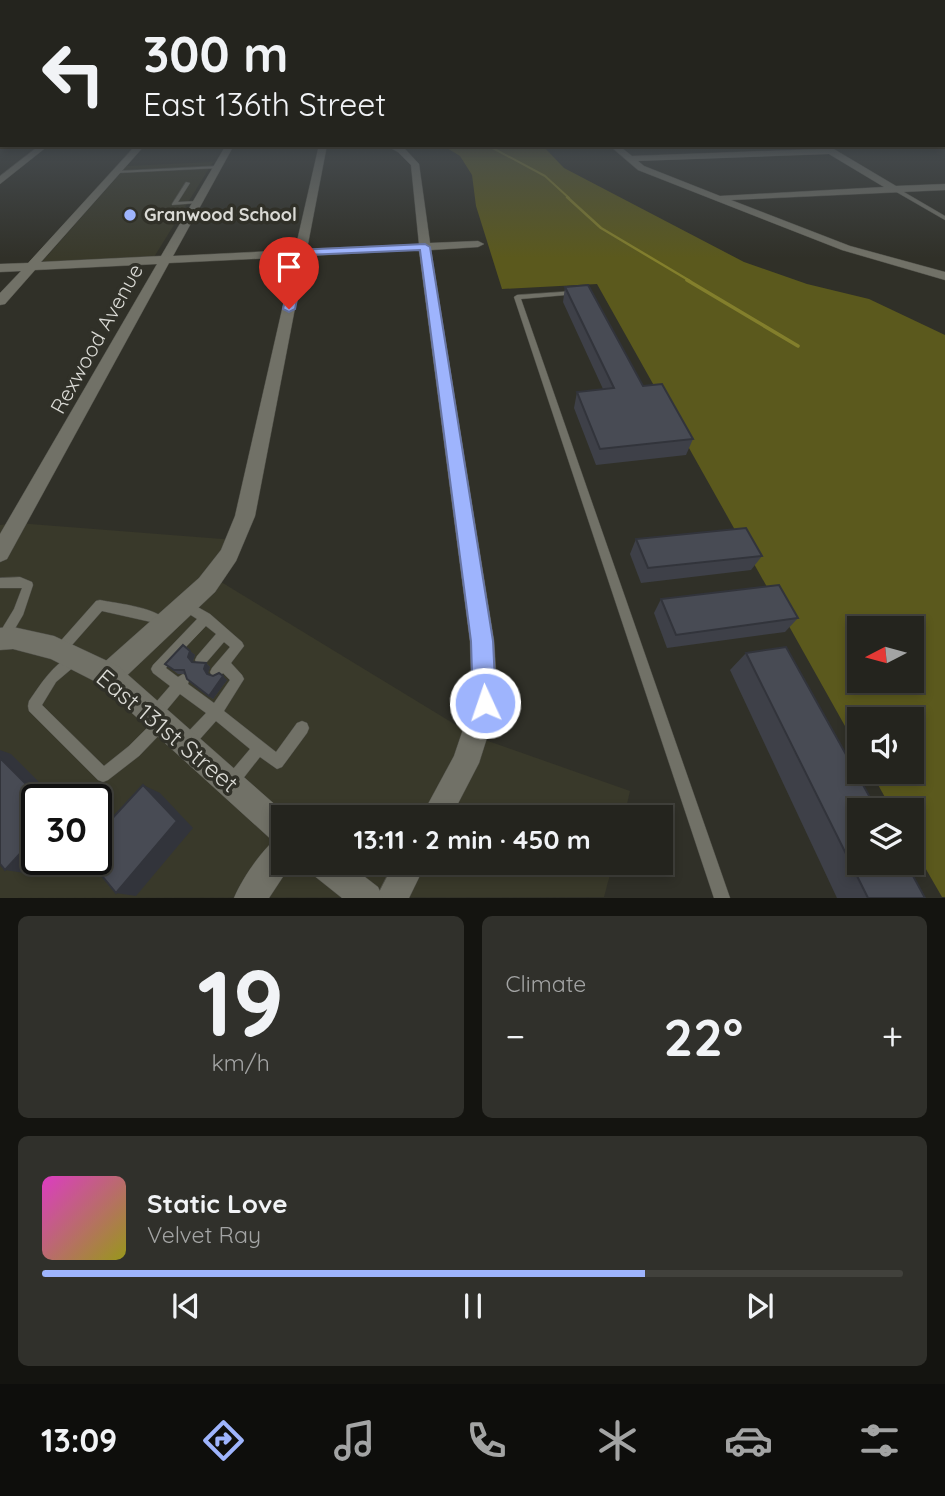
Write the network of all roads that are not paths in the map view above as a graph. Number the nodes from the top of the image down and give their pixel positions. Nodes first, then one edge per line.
1 (115, 174) edge
2 (214, 174) edge
3 (317, 174) edge
4 (416, 174) edge
5 (657, 174) edge
6 (869, 174) edge
7 (188, 183) dead end
8 (945, 187) edge
9 (894, 189) junction
10 (717, 197) junction
11 (198, 202) junction
12 (174, 204) junction
13 (169, 212) dead end
14 (945, 218) edge
15 (478, 244) dead end
16 (425, 247) junction
17 (301, 252) junction
18 (166, 260) junction
19 (32, 267) junction
20 (0, 268) edge
21 (945, 276) edge
22 (580, 293) edge
23 (0, 301) edge
24 (0, 553) edge
25 (0, 583) edge
26 (185, 605) junction
27 (206, 618) junction
28 (164, 624) junction
29 (225, 633) junction
30 (1, 639) edge
31 (68, 654) junction
32 (201, 660) edge
33 (109, 676) junction
34 (181, 682) junction
35 (215, 712) junction
36 (158, 719) junction
37 (302, 728) dead end
38 (186, 744) junction
39 (259, 748) junction
40 (230, 785) junction
41 (442, 805) edge
42 (271, 821) edge
43 (271, 868) edge
44 (338, 875) edge
45 (405, 875) edge
46 (250, 898) edge
47 (367, 898) edge
48 (393, 898) edge
49 (722, 898) edge

1 - 19 street
2 - 11 street, Rexwood Avenue
3 - 17 street
4 - 16 street
5 - 10 street
6 - 9 street
7 - 12 lane
8 - 9 street
9 - 10 street
9 - 14 lane
10 - 21 street
11 - 12 lane
11 - 18 street, Rexwood Avenue
12 - 13 lane
15 - 16 street
16 - 17 street
16 - 41 street
17 - 18 street
17 - 26 street
18 - 19 street
18 - 24 street, Rexwood Avenue
19 - 20 street
19 - 23 street
22 - 49 lane
25 - 30 lane
26 - 27 lane
26 - 28 street
27 - 29 lane
27 - 34 lane
28 - 31 lane
28 - 33 street
29 - 32 lane
29 - 35 lane
30 - 31 street, East 131st Street
31 - 33 street, East 131st Street
31 - 36 lane
33 - 36 street, East 131st Street
34 - 35 lane
34 - 36 lane
35 - 38 lane
35 - 39 lane
36 - 38 street, East 131st Street
37 - 39 lane
38 - 40 street, East 131st Street
39 - 40 lane
40 - 42 street, East 131st Street
43 - 46 street
44 - 47 street
45 - 48 street

